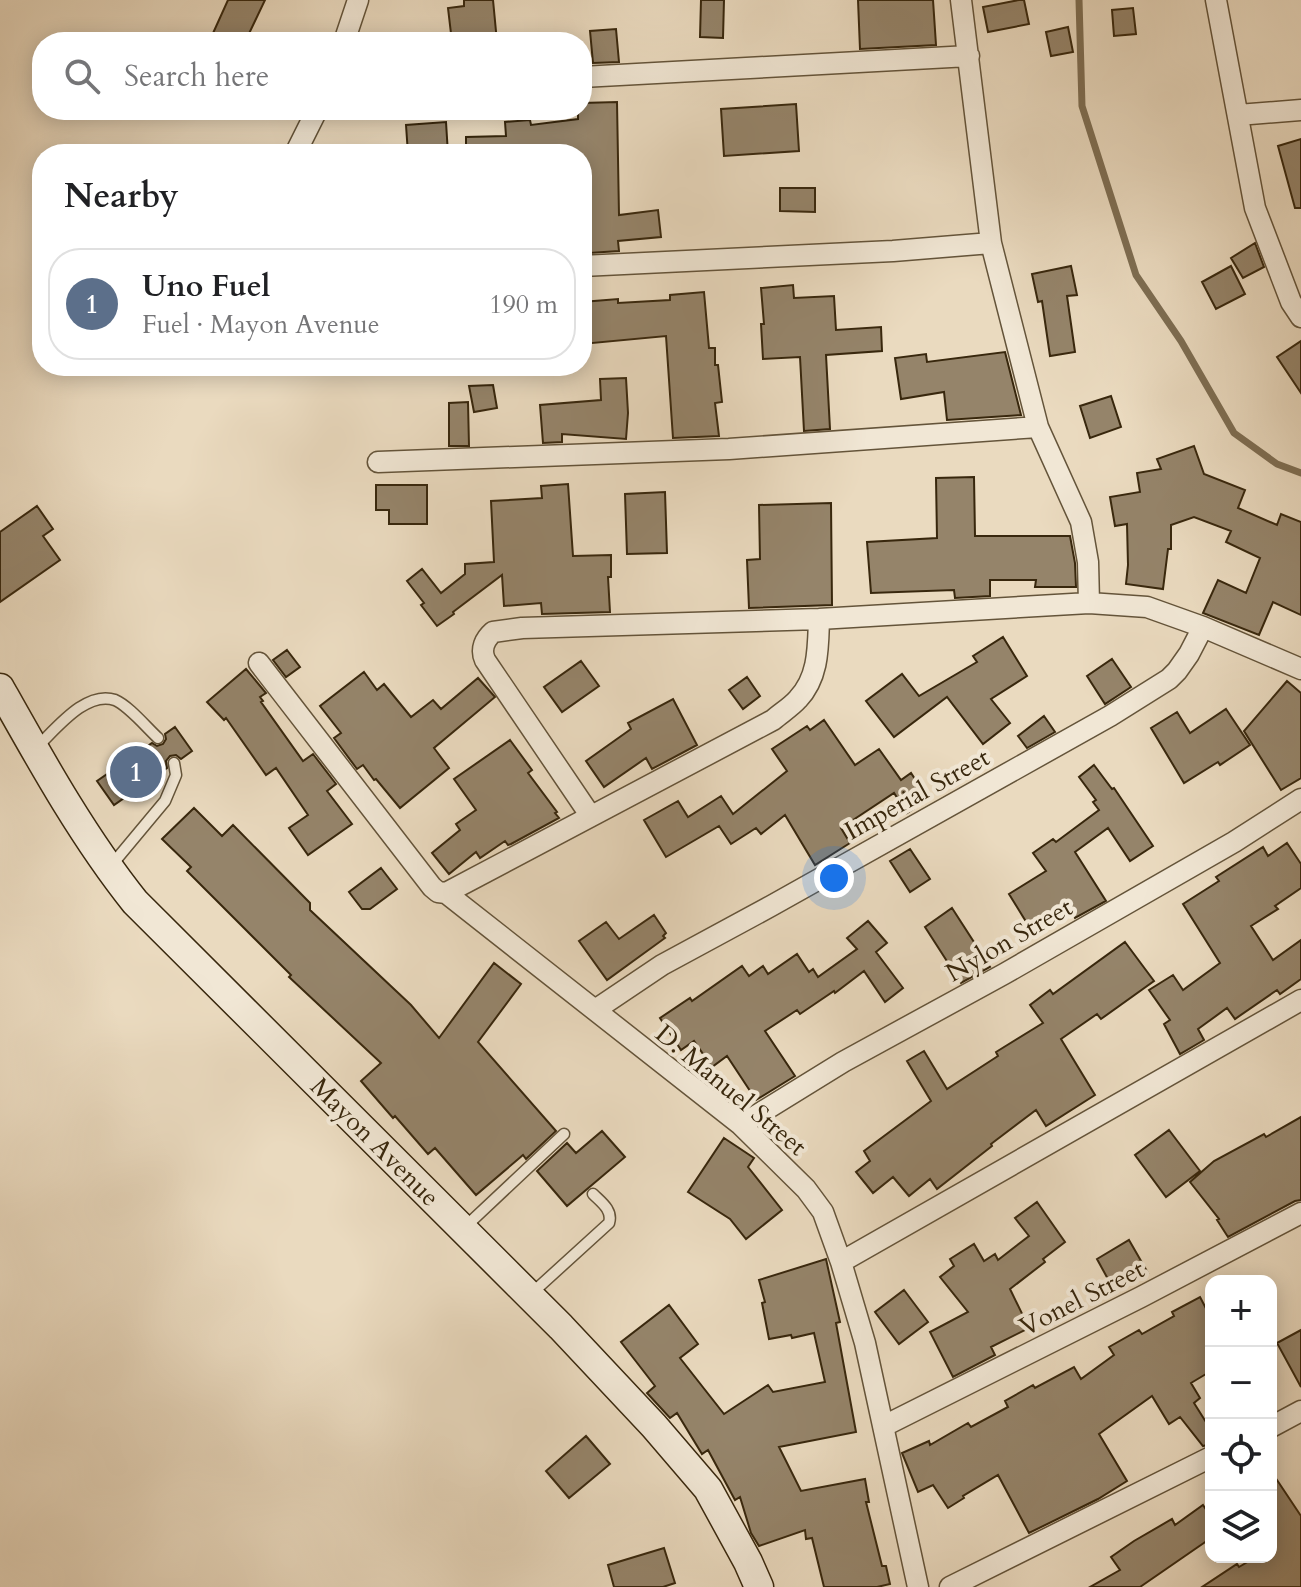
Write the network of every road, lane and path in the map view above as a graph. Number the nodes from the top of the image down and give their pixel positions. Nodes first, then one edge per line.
1 (358, 0) edge
2 (961, 0) edge
3 (1216, 0) edge
4 (347, 32) edge
5 (969, 56) junction
6 (592, 76) edge
7 (1301, 110) edge
8 (1238, 115) junction
9 (312, 120) edge
10 (300, 144) edge
11 (991, 243) junction
12 (592, 266) edge
13 (1298, 307) edge
14 (1038, 427) junction
15 (378, 462) dead end
16 (1089, 603) junction
17 (819, 619) junction
18 (1203, 627) junction
19 (259, 663) dead end
20 (1301, 669) edge
21 (0, 688) edge
22 (158, 738) dead end
23 (34, 750) junction
24 (174, 763) dead end
25 (1301, 799) edge
26 (590, 815) junction
27 (109, 869) junction
28 (446, 893) junction
29 (1301, 1000) edge
30 (595, 1010) junction
31 (741, 1125) junction
32 (564, 1134) dead end
33 (593, 1194) dead end
34 (1301, 1213) edge
35 (463, 1230) junction
36 (841, 1262) junction
37 (530, 1295) junction
38 (1301, 1411) edge
39 (1277, 1424) edge
40 (884, 1426) junction
41 (1205, 1460) edge
42 (759, 1587) edge
43 (918, 1587) edge
44 (950, 1587) edge

1 - 4 street
2 - 5 street
3 - 8 street
5 - 6 street
5 - 11 street
7 - 8 street
8 - 13 street
9 - 10 street
11 - 12 street
11 - 14 street
14 - 15 street
14 - 16 street
16 - 17 street
16 - 18 street
17 - 26 street
17 - 26 street
18 - 20 street
18 - 30 street, Imperial Street
19 - 28 street, D. Manuel Street
21 - 23 main road, Mayon Avenue
22 - 23 lane
23 - 27 main road, Mayon Avenue
24 - 27 lane
25 - 31 street, Nylon Street
26 - 28 street
27 - 35 main road, Mayon Avenue
28 - 30 street, D. Manuel Street
29 - 36 street
30 - 31 street, D. Manuel Street
31 - 36 street, D. Manuel Street
32 - 35 lane
33 - 37 lane
34 - 40 street, Vonel Street
35 - 37 main road, Mayon Avenue
36 - 40 street, D. Manuel Street
37 - 42 main road, Mayon Avenue
38 - 39 street
40 - 43 street, D. Manuel Street
41 - 44 street

